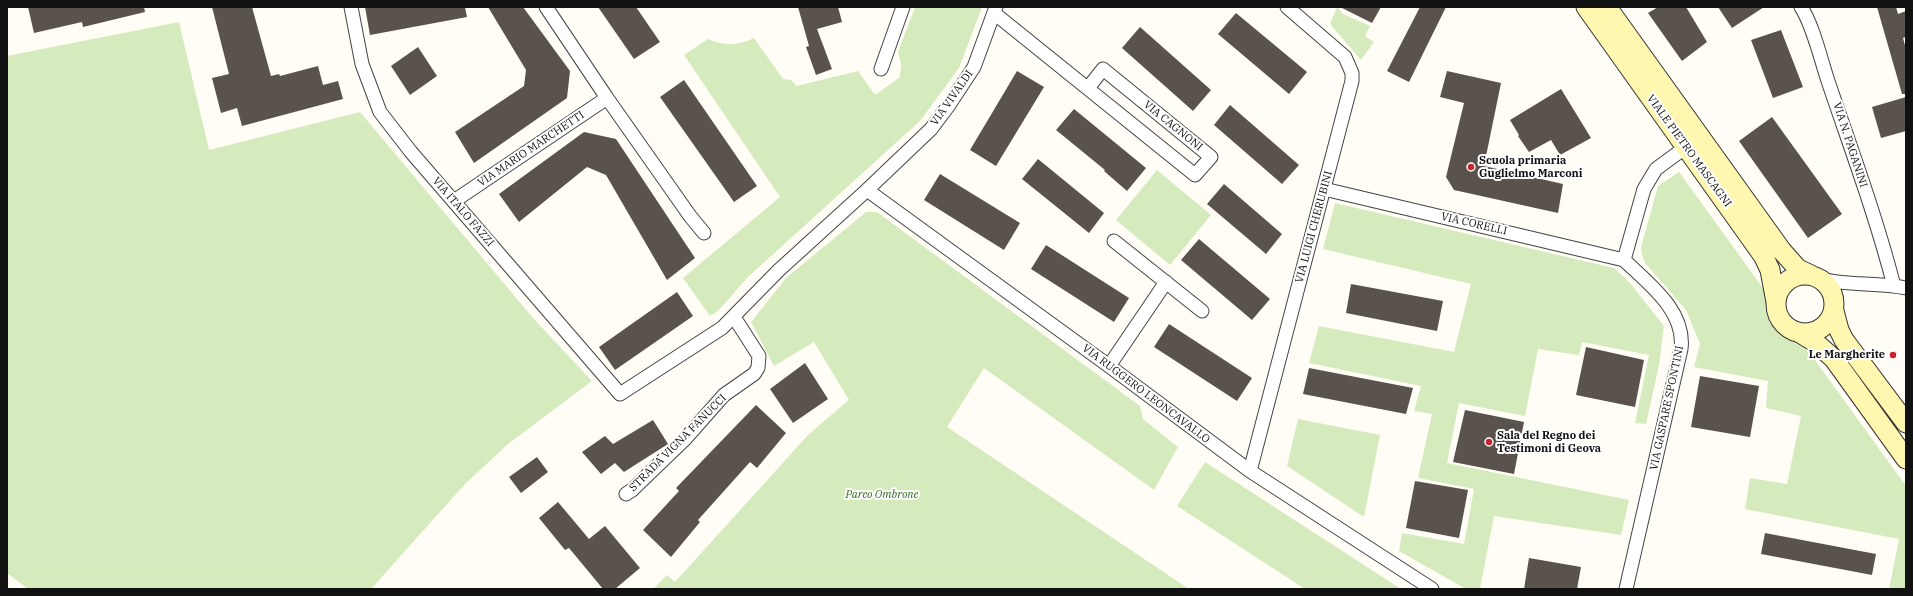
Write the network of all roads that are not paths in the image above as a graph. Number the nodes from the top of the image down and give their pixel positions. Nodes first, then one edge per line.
1 (351, 7) edge
2 (546, 7) edge
3 (903, 7) edge
4 (1287, 7) edge
5 (1586, 7) edge
6 (1607, 7) edge
7 (1801, 7) edge
8 (995, 10) edge
9 (880, 69) dead end
10 (1088, 88) junction
11 (607, 98) junction
12 (1686, 147) junction
13 (1324, 189) junction
14 (867, 190) junction
15 (454, 201) junction
16 (704, 233) dead end
17 (1114, 241) dead end
18 (1624, 260) junction
19 (1816, 277) junction
20 (1166, 282) junction
21 (1900, 287) edge
22 (1776, 302) junction
23 (1834, 311) junction
24 (1202, 312) dead end
25 (734, 317) junction
26 (1800, 333) junction
27 (1109, 366) junction
28 (1906, 423) edge
29 (1906, 459) edge
30 (1250, 471) junction
31 (626, 494) dead end
32 (1432, 589) edge
33 (1626, 589) edge

1 - 15 street, VIA ITALO FAZZI
2 - 11 street
3 - 9 street
4 - 13 street, VIA LUIGI CHERUBINI
5 - 12 main road, VIALE PIETRO MASCAGNI
6 - 19 main road, VIALE PIETRO MASCAGNI
7 - 21 street, VIA N. PAGANINI
8 - 10 street, VIA CAGNONI
8 - 14 street, VIA VIVALDI
10 - 10 street, VIA CAGNONI
11 - 15 street, VIA MARIO MARCHETTI
11 - 16 street
12 - 18 street
12 - 22 main road, VIALE PIETRO MASCAGNI
13 - 18 street, VIA CORELLI
13 - 30 street, VIA LUIGI CHERUBINI
14 - 25 street
14 - 27 street, VIA RUGGERO LEONCAVALLO
15 - 25 street, VIA ITALO FAZZI
17 - 20 street
18 - 33 street, VIA GASPARE SPONTINI
19 - 21 street
19 - 22 main road
19 - 23 main road
20 - 24 street
20 - 27 street
22 - 26 main road
23 - 26 main road
23 - 28 main road
25 - 31 street, STRADA VIGNA FANUCCI
26 - 29 main road
27 - 30 street, VIA RUGGERO LEONCAVALLO
30 - 32 street, VIA RUGGERO LEONCAVALLO

